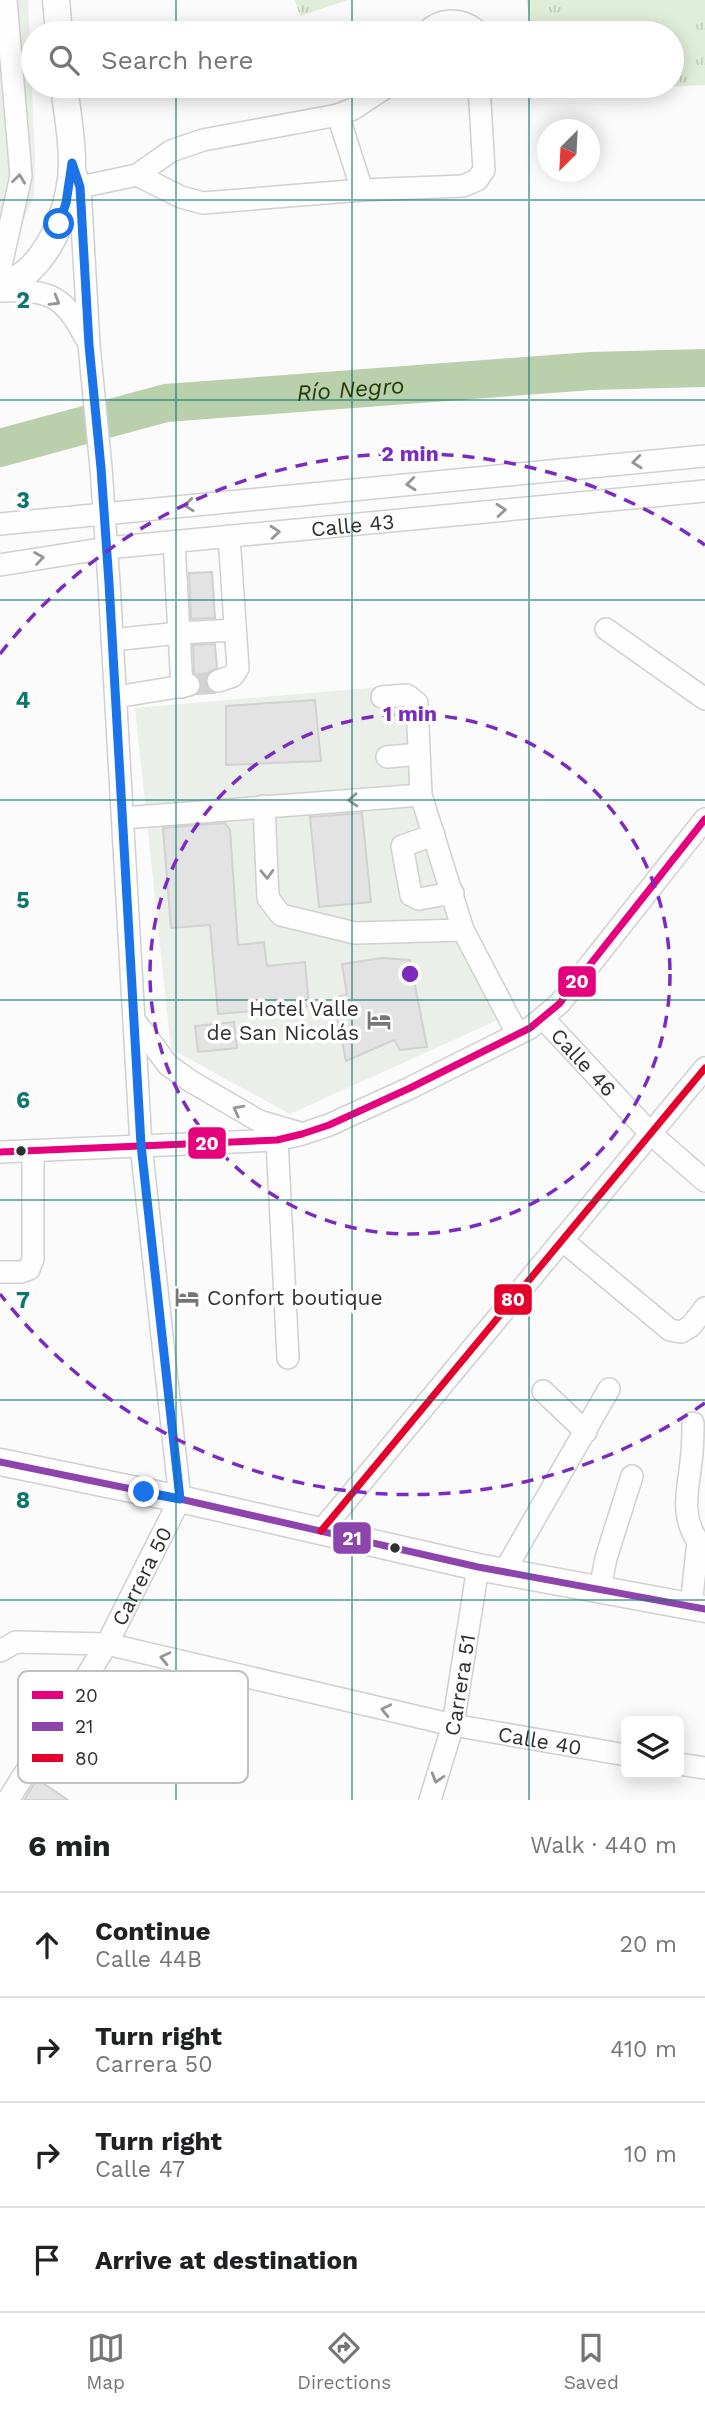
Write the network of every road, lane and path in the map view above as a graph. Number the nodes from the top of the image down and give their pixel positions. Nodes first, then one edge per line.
1 (6, 0) edge
2 (56, 0) edge
3 (58, 21) edge
4 (66, 98) edge
5 (370, 98) edge
6 (480, 98) edge
7 (338, 115) junction
8 (76, 175) junction
9 (137, 175) junction
10 (362, 190) junction
11 (0, 270) edge
12 (0, 290) edge
13 (90, 355) junction
14 (705, 456) edge
15 (705, 491) edge
16 (104, 513) junction
17 (0, 524) edge
18 (229, 536) junction
19 (174, 542) junction
20 (107, 548) junction
21 (0, 565) edge
22 (606, 629) dead end
23 (235, 630) junction
24 (179, 633) junction
25 (112, 640) junction
26 (218, 681) tunnel mouth
27 (116, 697) junction
28 (382, 697) dead end
29 (705, 699) edge
30 (419, 754) junction
31 (387, 757) dead end
32 (421, 795) junction
33 (264, 806) junction
34 (123, 818) junction
35 (705, 818) edge
36 (434, 835) junction
37 (453, 893) junction
38 (463, 930) junction
39 (543, 1018) junction
40 (135, 1021) junction
41 (517, 1033) junction
42 (705, 1068) edge
43 (302, 1134) junction
44 (651, 1134) junction
45 (277, 1140) junction
46 (141, 1145) junction
47 (0, 1152) edge
48 (33, 1152) junction
49 (705, 1181) edge
50 (562, 1240) junction
51 (0, 1272) edge
52 (705, 1308) edge
53 (288, 1358) dead end
54 (609, 1389) dead end
55 (542, 1391) dead end
56 (693, 1423) dead end
57 (586, 1432) junction
58 (0, 1462) edge
59 (632, 1476) dead end
60 (180, 1499) junction
61 (321, 1531) junction
62 (478, 1567) junction
63 (504, 1572) junction
64 (600, 1589) junction
65 (698, 1607) edge
66 (107, 1644) junction
67 (0, 1651) edge
68 (90, 1671) edge
69 (222, 1671) edge
70 (248, 1677) edge
71 (453, 1725) junction
72 (621, 1754) edge
73 (684, 1764) edge
74 (705, 1768) edge
75 (19, 1783) edge
76 (8, 1800) edge
77 (430, 1800) edge

11 -> 1 street
2 - 3 main road
4 - 8 main road, Carrera 50
5 - 7 street
6 - 10 street
7 - 9 street
7 - 10 street
8 - 9 street
8 - 12 main road
8 - 13 street, Carrera 50
9 - 10 street
12 -> 13 street
13 - 16 street, Carrera 50
14 -> 16 street, Calle 43
18 -> 15 street, Calle 43
16 - 17 street, Calle 43
16 - 20 street, Carrera 50
18 - 19 street, Calle 43
18 - 23 street
19 - 20 street, Calle 43
19 - 24 street
21 -> 20 street, Calle 43
20 - 25 street, Carrera 50
22 - 29 street
23 - 24 street
23 - 26 street
24 - 25 street
24 - 27 street
25 - 27 street, Carrera 50
27 - 34 street, Carrera 50
28 - 30 street
30 - 31 street
30 - 32 street
32 -> 33 street
32 - 36 street
33 - 34 street
33 -> 38 street
34 - 40 street, Carrera 50
35 - 39 street
36 - 37 street
36 - 37 street
37 - 38 street
38 - 41 street
39 - 41 street, Calle 46
39 - 44 street, Calle 46
43 -> 40 street
40 - 46 street, Carrera 50
41 - 43 street, Calle 46
42 - 44 street
43 - 45 street, Calle 46
44 - 49 street, Calle 46
44 - 50 street
45 - 46 street, Calle 46
45 - 53 street
46 - 48 street, Calle 46
46 - 60 street, Carrera 50
47 - 48 street, Calle 46
48 - 51 street
50 - 52 street
50 - 61 street
54 - 57 street
55 - 57 street
56 - 65 street
57 - 63 street
58 - 60 main road
59 - 64 street
60 - 61 main road
60 - 66 street, Carrera 50
61 - 62 main road
62 - 63 main road
62 - 71 street, Carrera 51
63 - 64 main road
64 - 65 main road
66 - 67 street
66 - 68 street, Carrera 50
69 -> 66 street, Carrera 50
71 -> 70 street, Carrera 50
71 - 72 street, Calle 40
71 -> 77 street, Carrera 51
73 - 74 street
75 - 76 street, Carrera 50

